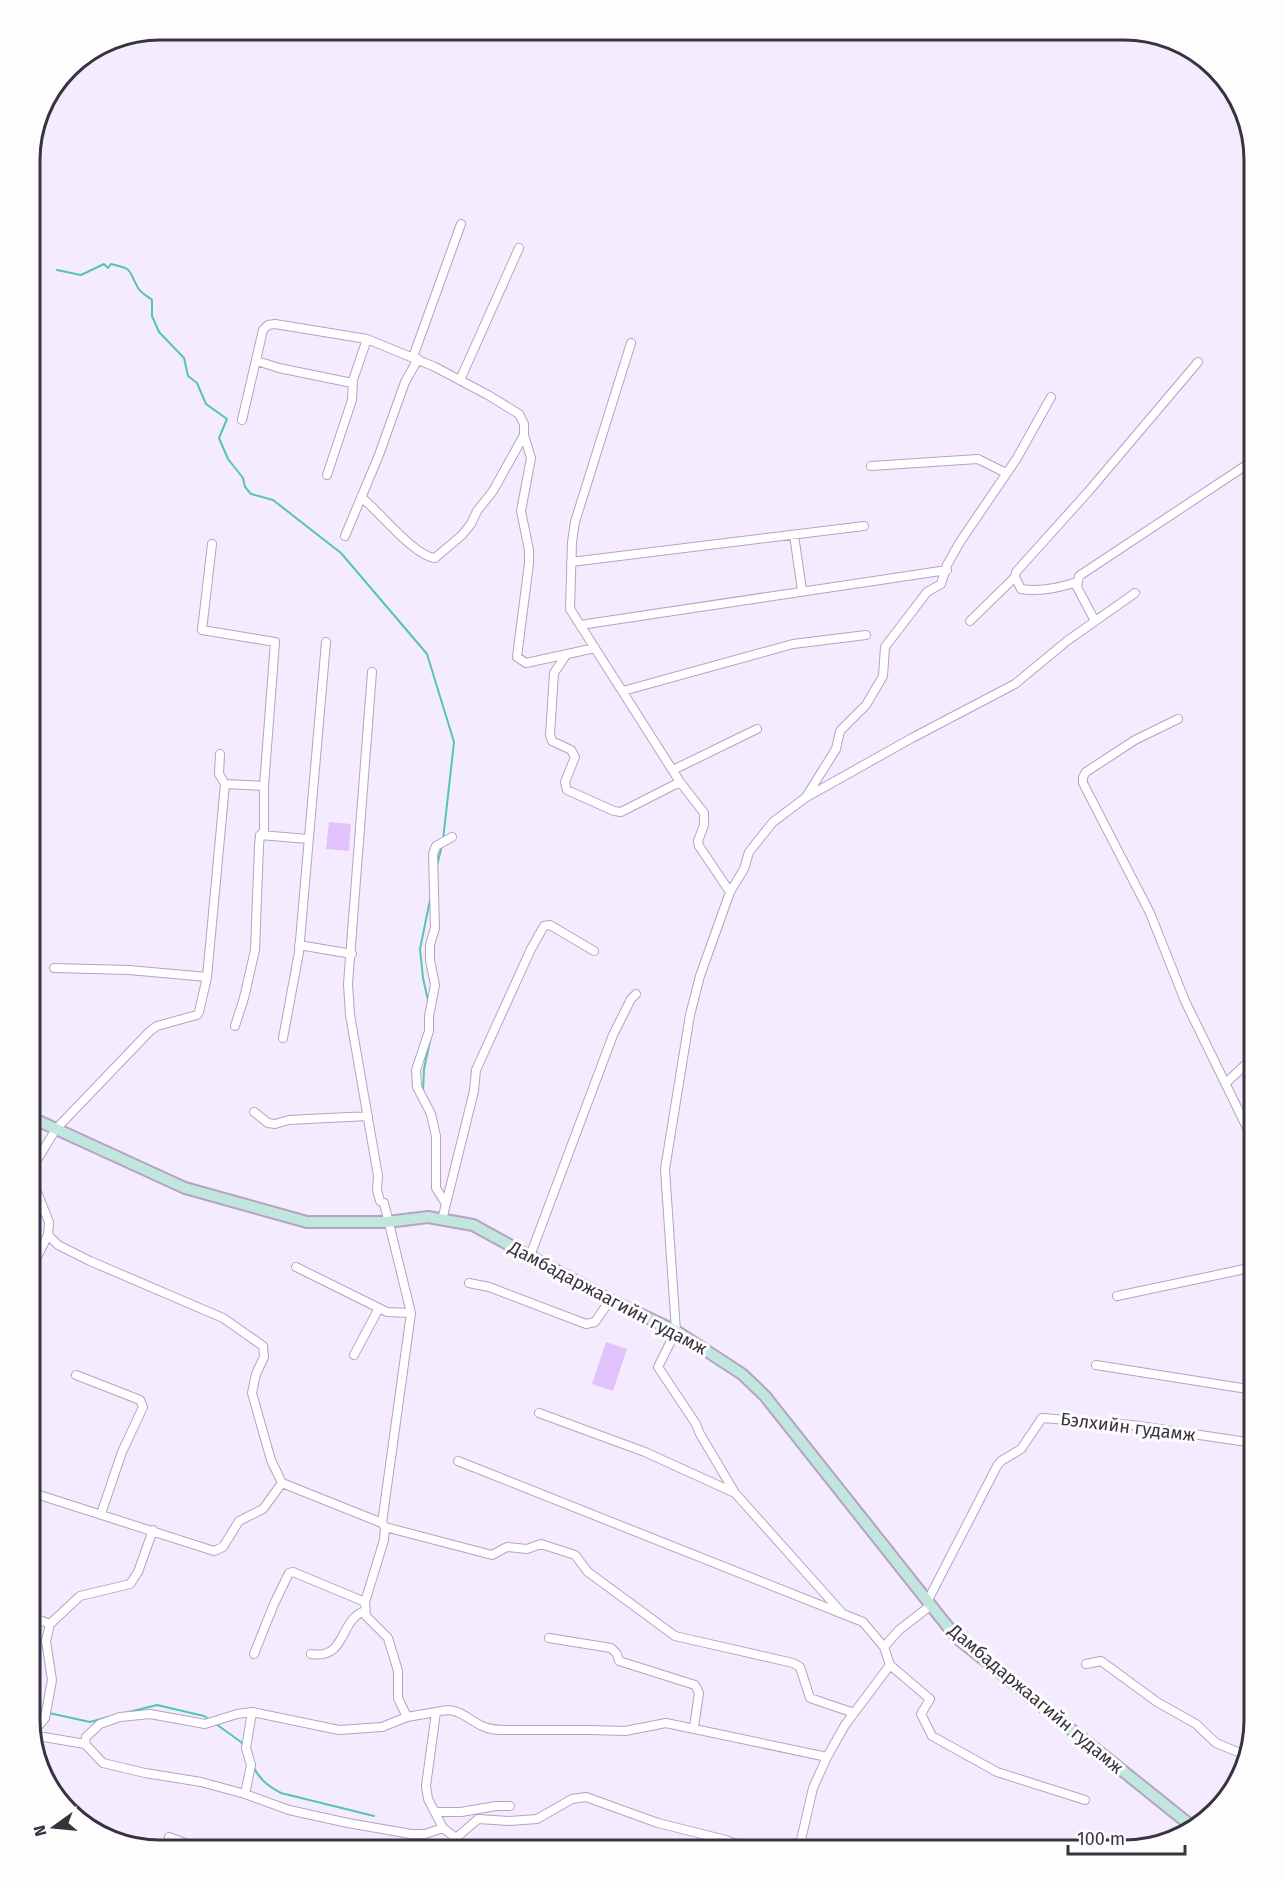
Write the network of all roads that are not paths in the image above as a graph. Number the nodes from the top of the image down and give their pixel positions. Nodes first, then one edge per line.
1 (461, 224) dead end
2 (519, 248) dead end
3 (367, 339) junction
4 (631, 343) dead end
5 (416, 358) junction
6 (257, 361) junction
7 (1198, 362) dead end
8 (460, 380) junction
9 (352, 383) junction
10 (1051, 397) dead end
11 (242, 420) dead end
12 (524, 435) junction
13 (871, 466) dead end
14 (1244, 467) edge
15 (1006, 473) junction
16 (327, 475) dead end
17 (361, 497) junction
18 (864, 526) dead end
19 (794, 535) junction
20 (345, 536) dead end
21 (212, 544) dead end
22 (571, 562) junction
23 (947, 570) junction
24 (1015, 577) junction
25 (1077, 582) junction
26 (802, 590) junction
27 (1135, 592) dead end
28 (970, 621) dead end
29 (1095, 621) junction
30 (580, 625) junction
31 (866, 635) dead end
32 (326, 642) dead end
33 (595, 648) junction
34 (566, 655) junction
35 (372, 672) dead end
36 (623, 691) junction
37 (1178, 719) dead end
38 (757, 729) dead end
39 (220, 754) dead end
40 (672, 770) junction
41 (680, 782) junction
42 (225, 784) junction
43 (264, 786) junction
44 (805, 798) junction
45 (260, 835) junction
46 (308, 839) junction
47 (449, 839) dead end
48 (730, 892) junction
49 (299, 945) junction
50 (594, 951) dead end
51 (352, 954) junction
52 (54, 968) dead end
53 (207, 978) junction
54 (636, 994) dead end
55 (235, 1026) dead end
56 (283, 1038) dead end
57 (1244, 1066) edge
58 (1226, 1083) junction
59 (254, 1112) dead end
60 (368, 1116) junction
61 (1244, 1121) edge
62 (40, 1122) edge
63 (56, 1129) junction
64 (40, 1155) edge
65 (40, 1200) edge
66 (446, 1204) junction
67 (442, 1220) junction
68 (387, 1222) junction
69 (48, 1235) junction
70 (40, 1250) edge
71 (530, 1256) junction
72 (296, 1267) dead end
73 (1244, 1269) edge
74 (469, 1283) dead end
75 (1117, 1296) dead end
76 (610, 1300) junction
77 (379, 1308) junction
78 (411, 1313) junction
79 (676, 1331) junction
80 (354, 1355) dead end
81 (1096, 1365) dead end
82 (76, 1375) dead end
83 (1244, 1388) edge
84 (539, 1413) dead end
85 (1244, 1442) edge
86 (458, 1461) dead end
87 (282, 1483) junction
88 (735, 1493) junction
89 (40, 1495) edge
90 (101, 1514) junction
91 (383, 1525) junction
92 (153, 1530) junction
93 (929, 1604) junction
94 (365, 1607) junction
95 (843, 1614) junction
96 (40, 1620) edge
97 (50, 1624) junction
98 (549, 1638) dead end
99 (884, 1647) junction
100 (254, 1654) dead end
101 (311, 1654) dead end
102 (1086, 1664) dead end
103 (890, 1665) junction
104 (252, 1712) junction
105 (436, 1712) junction
106 (854, 1713) junction
107 (407, 1717) junction
108 (40, 1723) edge
109 (694, 1727) junction
110 (42, 1737) edge
111 (85, 1744) junction
112 (1239, 1752) edge
113 (827, 1757) junction
114 (245, 1794) junction
115 (1085, 1800) dead end
116 (510, 1806) dead end
117 (435, 1812) junction
118 (1186, 1822) edge
119 (443, 1828) junction
120 (169, 1837) dead end
121 (456, 1838) joint
122 (177, 1840) edge
123 (726, 1840) edge
124 (801, 1840) edge

1 - 5 street
2 - 8 street
3 - 5 street
3 - 6 street
3 - 9 street
4 - 22 street
5 - 8 street
5 - 17 street
6 - 9 street
6 - 11 street
7 - 24 street
8 - 12 street
9 - 16 street
10 - 15 street
12 - 17 street
12 - 34 street
13 - 15 street
14 - 25 street
15 - 23 street
17 - 20 street
18 - 19 street
19 - 22 street
19 - 26 street
21 - 43 street
22 - 30 street
23 - 26 street
23 - 44 street
24 - 25 street
24 - 28 street
25 - 29 street
26 - 30 street
27 - 29 street
29 - 44 street
30 - 33 street
31 - 36 street
32 - 46 street
33 - 34 street
33 - 36 street
34 - 41 street
35 - 51 street
36 - 40 street
37 - 58 street
38 - 40 street
39 - 42 street
40 - 41 street
41 - 48 street
42 - 43 street
42 - 53 street
43 - 45 street
44 - 48 street
45 - 46 street
45 - 55 street
46 - 49 street
47 - 66 street
48 - 79 street
49 - 51 street
49 - 56 street
50 - 66 street
51 - 60 street
52 - 53 street
53 - 63 street
54 - 71 street
57 - 58 street
58 - 61 street
59 - 60 street
60 - 68 street
62 - 63 main road, Дамбадаржаагийн гудамж
63 - 64 street
63 - 68 main road, Дамбадаржаагийн гудамж
65 - 69 street
66 - 67 street
67 - 68 main road, Дамбадаржаагийн гудамж
67 - 71 main road, Дамбадаржаагийн гудамж
68 - 78 street
69 - 70 street
69 - 87 street
71 - 76 main road, Дамбадаржаагийн гудамж
72 - 77 street
73 - 75 street
74 - 76 street
76 - 79 main road, Дамбадаржаагийн гудамж
77 - 78 street
77 - 80 street
78 - 91 street
79 - 88 street
79 - 93 main road, Дамбадаржаагийн гудамж
81 - 83 street
82 - 90 street
84 - 88 street
85 - 93 street, Бэлхийн гудамж
86 - 95 street
87 - 91 street
87 - 92 street
88 - 95 street
89 - 90 street
90 - 92 street
91 - 94 street
91 - 106 street
92 - 97 street
93 - 99 street
93 - 118 main road, Дамбадаржаагийн гудамж
94 - 100 street
94 - 101 street
94 - 107 street
95 - 99 street
96 - 97 street
97 - 108 street
98 - 109 street
99 - 103 street
102 - 112 street
103 - 106 street
103 - 115 street
104 - 107 street
104 - 111 street
104 - 114 street
105 - 107 street
105 - 109 street
105 - 117 street
106 - 113 street
109 - 113 street
110 - 111 street
111 - 114 street
113 - 124 street
114 - 119 street
116 - 117 street
117 - 119 street
119 - 121 street
120 - 122 street
121 - 123 street

